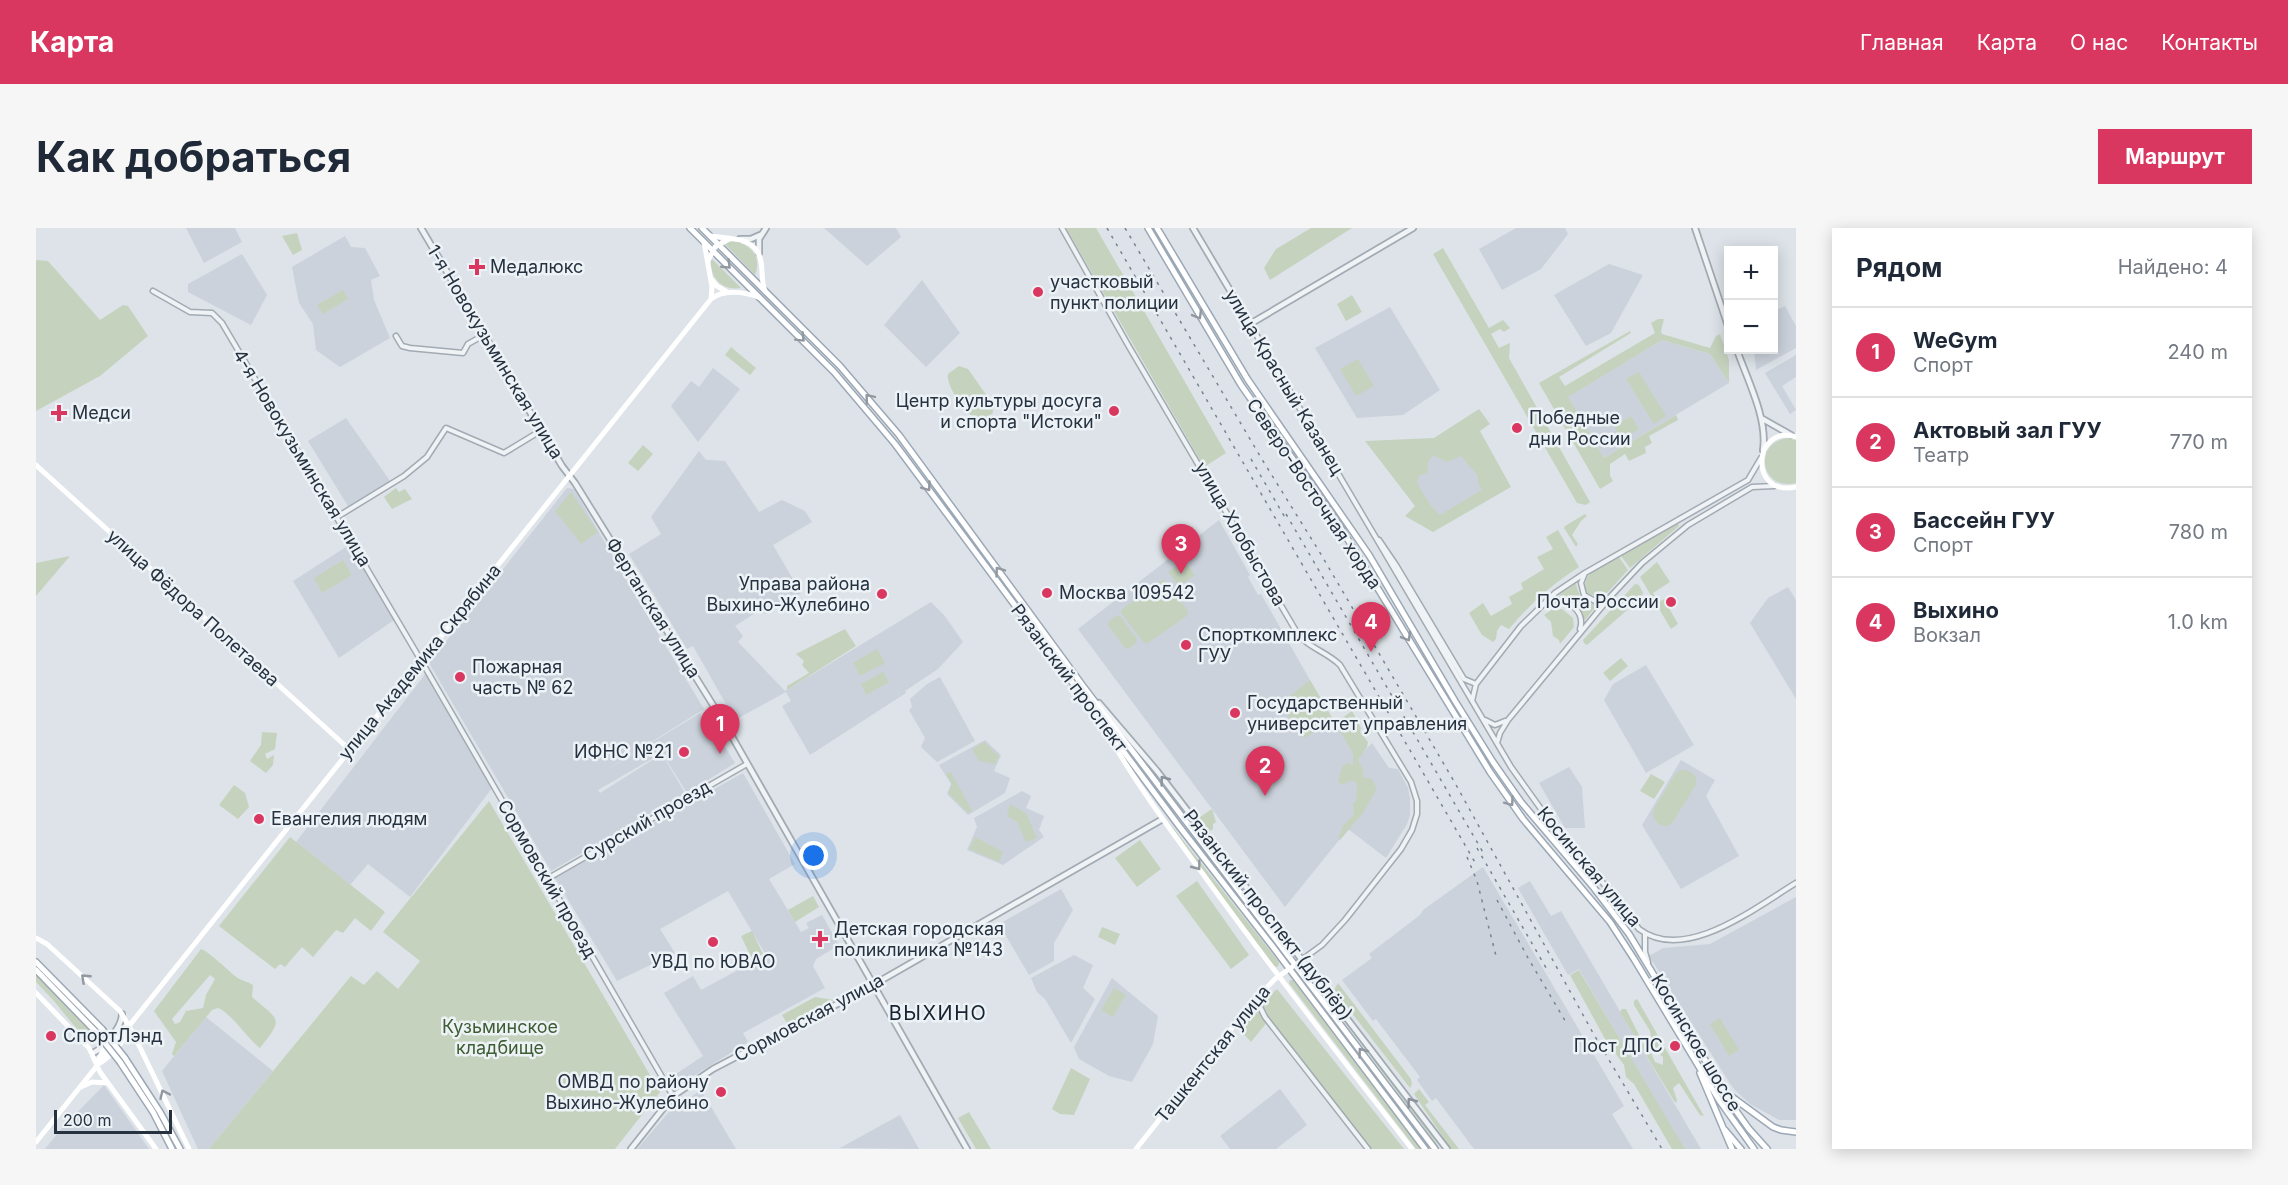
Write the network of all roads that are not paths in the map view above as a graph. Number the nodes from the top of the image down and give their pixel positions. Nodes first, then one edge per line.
1 (421, 228) edge
2 (690, 228) edge
3 (702, 228) edge
4 (1062, 228) edge
5 (1148, 228) edge
6 (1157, 228) edge
7 (1193, 228) edge
8 (1413, 228) edge
9 (1695, 228) edge
10 (764, 230) edge
11 (710, 236) junction
12 (736, 238) junction
13 (704, 242) junction
14 (718, 244) junction
15 (712, 250) junction
16 (759, 253) junction
17 (707, 265) junction
18 (762, 268) junction
19 (711, 278) junction
20 (756, 283) junction
21 (750, 288) junction
22 (153, 291) dead end
23 (730, 292) junction
24 (766, 292) junction
25 (738, 293) junction
26 (760, 297) junction
27 (711, 299) junction
28 (1724, 314) edge
29 (1250, 324) junction
30 (484, 335) junction
31 (396, 336) dead end
32 (1738, 354) edge
33 (1761, 418) junction
34 (537, 433) dead end
35 (1795, 436) edge
36 (1762, 453) junction
37 (36, 465) edge
38 (569, 475) junction
39 (1782, 487) junction
40 (1796, 487) edge
41 (1796, 493) edge
42 (337, 517) junction
43 (1376, 537) junction
44 (1585, 573) junction
45 (1610, 597) junction
46 (1545, 602) junction
47 (1574, 640) junction
48 (421, 661) junction
49 (1476, 684) junction
50 (1083, 686) junction
51 (1472, 702) junction
52 (1100, 719) junction
53 (1484, 720) junction
54 (1508, 720) junction
55 (1497, 743) junction
56 (350, 750) junction
57 (747, 764) junction
58 (1161, 820) junction
59 (547, 879) junction
60 (1796, 884) edge
61 (1629, 934) joint
62 (1645, 934) junction
63 (36, 936) edge
64 (1303, 959) junction
65 (1634, 959) joint
66 (36, 962) edge
67 (1296, 964) junction
68 (1650, 966) junction
69 (1290, 969) junction
70 (36, 970) edge
71 (1278, 977) junction
72 (873, 985) junction
73 (36, 993) edge
74 (1256, 999) junction
75 (122, 1014) junction
76 (129, 1025) junction
77 (100, 1031) junction
78 (1688, 1049) junction
79 (93, 1053) junction
80 (122, 1060) junction
81 (96, 1066) junction
82 (108, 1083) junction
83 (1720, 1085) junction
84 (78, 1089) junction
85 (673, 1096) junction
86 (1716, 1115) junction
87 (1796, 1132) edge
88 (36, 1142) edge
89 (156, 1149) edge
90 (172, 1149) edge
91 (180, 1149) edge
92 (189, 1149) edge
93 (631, 1149) edge
94 (967, 1149) edge
95 (1136, 1149) edge
96 (1368, 1149) edge
97 (1412, 1149) edge
98 (1425, 1149) edge
99 (1435, 1149) edge
100 (1447, 1149) edge
101 (1732, 1149) edge
102 (1741, 1149) edge
103 (1755, 1149) edge
104 (1767, 1149) edge

1 - 30 street, 1-я Новокузьминская улица
2 - 13 main road, Рязанский проспект
3 - 11 main road, Рязанский проспект
4 - 64 street, улица Хлобыстова
5 -> 65 main road, Северо-Восточная хорда
6 - 61 main road, Северо-Восточная хорда
7 - 29 street, улица Красный Казанец
8 - 29 street
9 - 28 street
10 - 12 street
10 - 16 street
11 - 12 main road
11 - 14 main road, Рязанский проспект
12 - 14 main road
12 - 16 main road
13 - 15 main road, Рязанский проспект
13 - 17 main road
14 - 15 main road
14 - 20 main road, Рязанский проспект
15 - 17 main road
15 -> 21 main road, Рязанский проспект
16 - 18 main road
17 - 19 main road
18 - 20 main road
18 - 24 main road
19 - 23 main road
19 - 27 main road
20 - 21 main road
20 - 24 main road, Рязанский проспект
21 - 25 main road
21 - 26 main road, Рязанский проспект
22 - 42 street, 4-я Новокузьминская улица
23 - 25 main road
23 - 27 main road
50 -> 24 main road, Рязанский проспект
25 - 26 main road
26 -> 52 main road, Рязанский проспект
27 - 38 main road, улица Академика Скрябина
29 - 43 street, улица Красный Казанец
30 - 31 street
30 - 38 street, 1-я Новокузьминская улица
32 - 33 street
33 - 35 street
33 - 36 street
34 - 42 street
35 - 36 main road
36 - 39 main road
36 - 44 street
37 - 56 main road, улица Фёдора Полетаева
38 - 48 main road, улица Академика Скрябина
38 - 57 street, Ферганская улица
39 - 40 main road
39 - 41 main road
39 - 45 street
42 - 48 street, 4-я Новокузьминская улица
43 - 49 street, улица Красный Казанец
43 - 51 street, улица Красный Казанец
44 - 45 street
44 - 46 street
45 - 47 street
46 - 47 street
46 - 49 street
47 - 54 street
48 - 56 main road, улица Академика Скрябина
48 - 59 street, Сормовский проезд
49 - 51 street
64 -> 50 street, Рязанский проспект (дублёр)
50 - 67 main road, Рязанский проспект
51 - 53 street, улица Красный Казанец
52 - 58 main road, Рязанский проспект (дублёр)
52 - 69 main road, Рязанский проспект
53 - 54 street
53 - 55 street, Косинская улица
54 - 55 street
55 - 62 street, Косинская улица
56 - 76 main road, улица Академика Скрябина
57 - 59 street, Сурский проезд
57 - 72 street, Ферганская улица
58 -> 71 main road, Рязанский проспект (дублёр)
58 - 72 street, Сормовская улица
59 - 85 street, Сормовский проезд
60 - 62 street, Косинская улица
61 - 68 main road, Косинское шоссе
62 - 68 street
75 -> 63 main road
64 - 67 street, улица Хлобыстова
100 -> 64 street, Рязанский проспект (дублёр)
65 - 78 main road, Косинское шоссе
66 - 77 main road
67 - 69 main road, Ташкентская улица
99 -> 67 main road, Рязанский проспект
68 - 83 main road, Косинское шоссе
69 - 71 main road, Ташкентская улица
69 - 98 main road, Рязанский проспект
70 - 77 main road
71 - 74 main road, Ташкентская улица
71 - 97 main road, Рязанский проспект (дублёр)
72 - 85 street, Сормовская улица
72 - 94 street, Ферганская улица
73 - 79 main road
74 - 95 main road, Ташкентская улица
74 - 96 street
75 - 76 main road
75 - 79 street
76 - 81 main road, улица Академика Скрябина
92 -> 76 main road
77 - 80 main road, bridge
78 - 86 main road
78 - 103 main road, Косинское шоссе
79 - 81 main road
80 - 90 main road
80 - 91 main road
81 - 82 main road
81 - 84 main road, улица Академика Скрябина
82 - 84 main road
82 - 89 main road
83 - 87 main road
83 - 104 main road, Косинское шоссе
84 - 88 main road, улица Академика Скрябина
85 - 93 street, Сормовская улица
86 - 101 main road
86 - 102 main road

